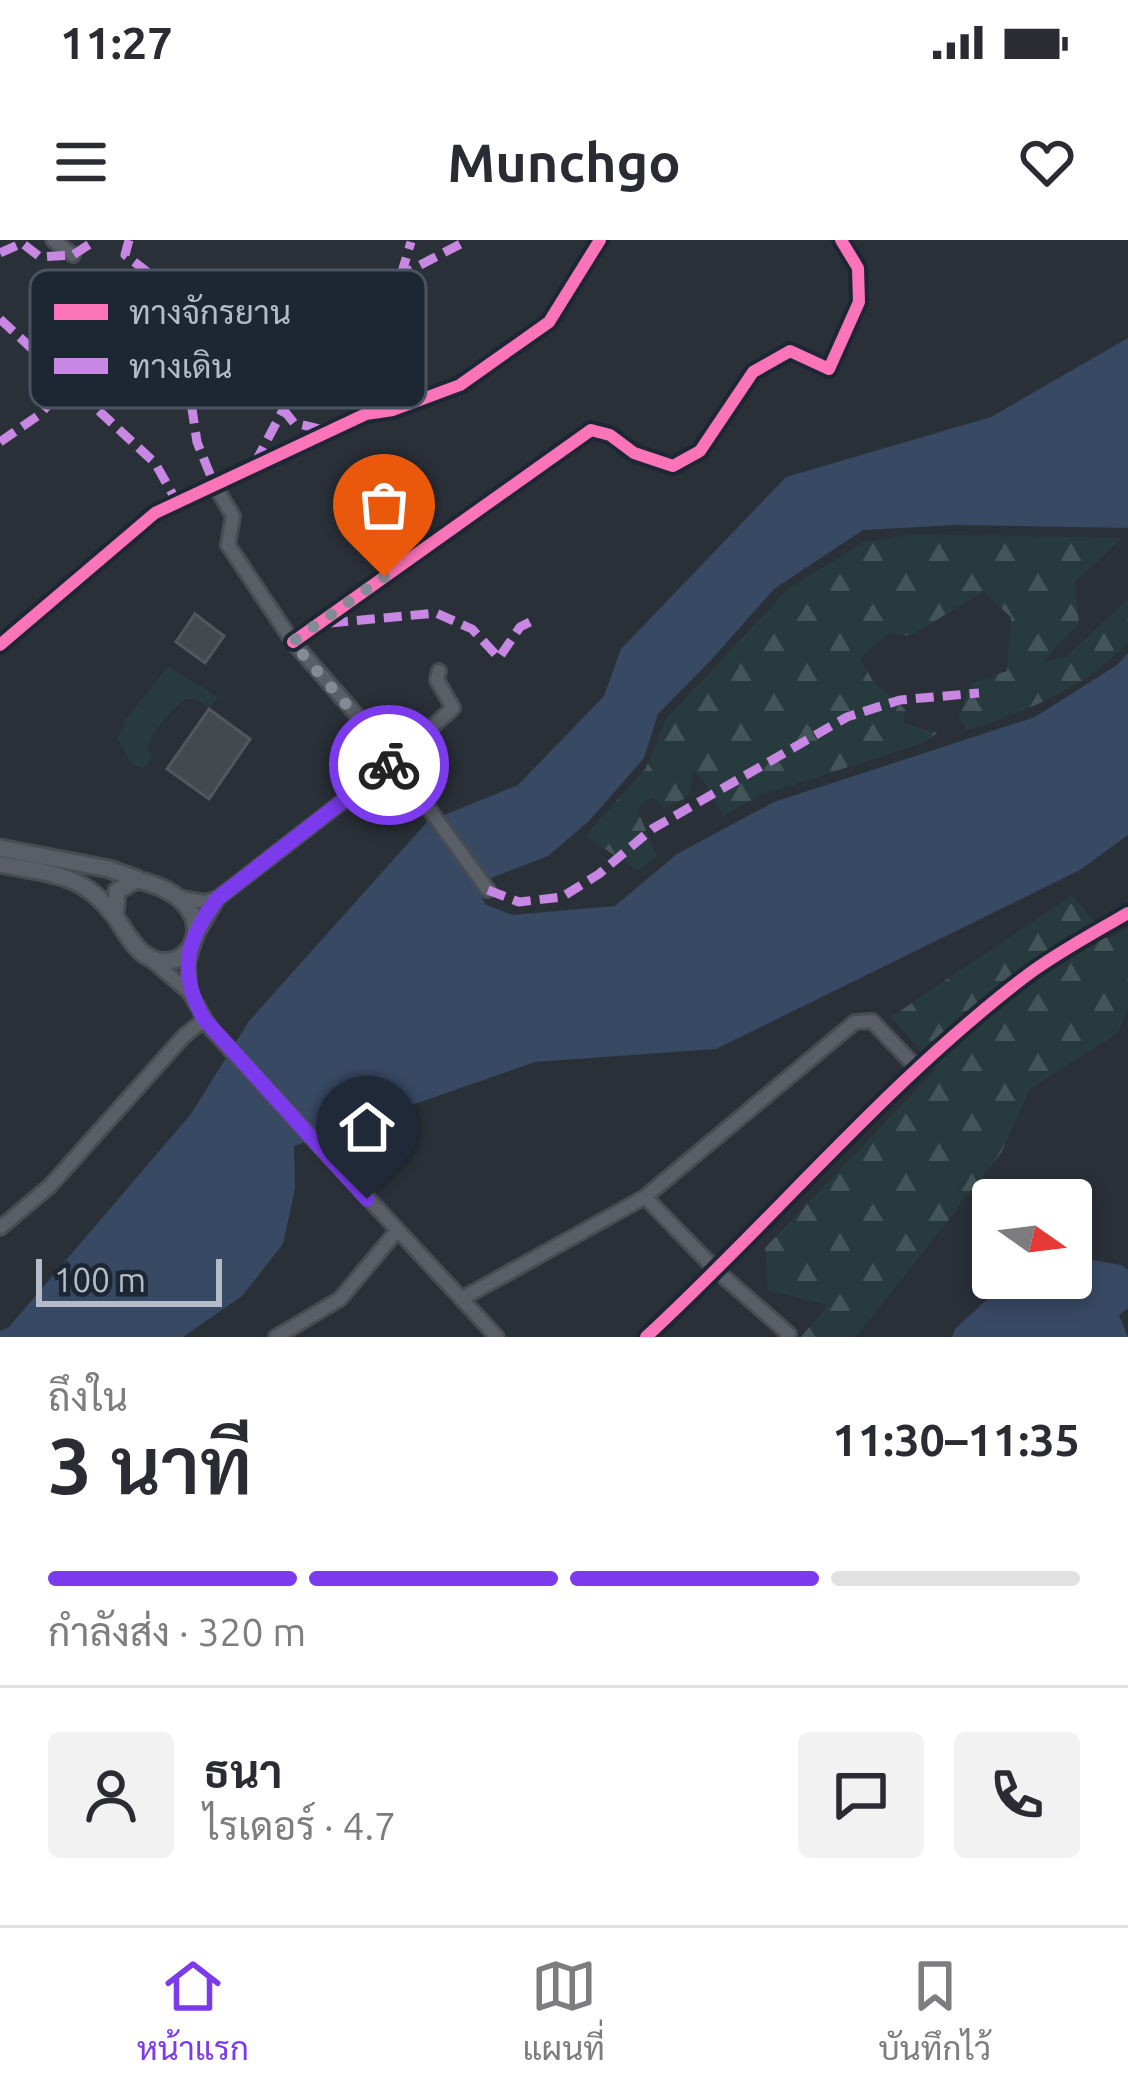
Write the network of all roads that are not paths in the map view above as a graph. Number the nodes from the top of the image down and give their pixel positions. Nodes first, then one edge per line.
1 (53, 240) edge
2 (600, 240) edge
3 (841, 240) edge
4 (73, 255) dead end
5 (426, 398) edge
6 (398, 408) edge
7 (214, 484) junction
8 (292, 642) junction
9 (0, 645) edge
10 (439, 670) dead end
11 (395, 761) junction
12 (0, 848) edge
13 (0, 865) edge
14 (146, 882) junction
15 (488, 890) dead end
16 (180, 898) junction
17 (218, 898) junction
18 (1128, 913) edge
19 (115, 916) junction
20 (195, 939) junction
21 (148, 957) junction
22 (189, 992) junction
23 (208, 1024) junction
24 (918, 1069) junction
25 (645, 1197) junction
26 (0, 1228) edge
27 (397, 1232) junction
28 (717, 1271) junction
29 (461, 1299) junction
30 (276, 1337) edge
31 (497, 1337) edge
32 (646, 1337) edge
33 (786, 1337) edge

1 - 4 street
2 - 5 street
3 - 8 street
6 - 7 street
7 - 8 street
7 - 9 street
8 - 11 street
10 - 11 street
11 - 15 street
11 - 17 street
12 - 14 street
13 - 19 street
14 - 16 street
14 - 19 street
16 - 17 street
16 - 20 street
17 - 20 street
18 - 24 street
19 - 21 street
20 - 21 street
20 - 22 street
21 - 22 street
22 - 23 street
23 - 26 street
23 - 27 street
24 - 25 street
24 - 28 street
25 - 28 street
25 - 29 street
27 - 29 street
27 - 30 street
28 - 32 street
28 - 33 street
29 - 31 street

